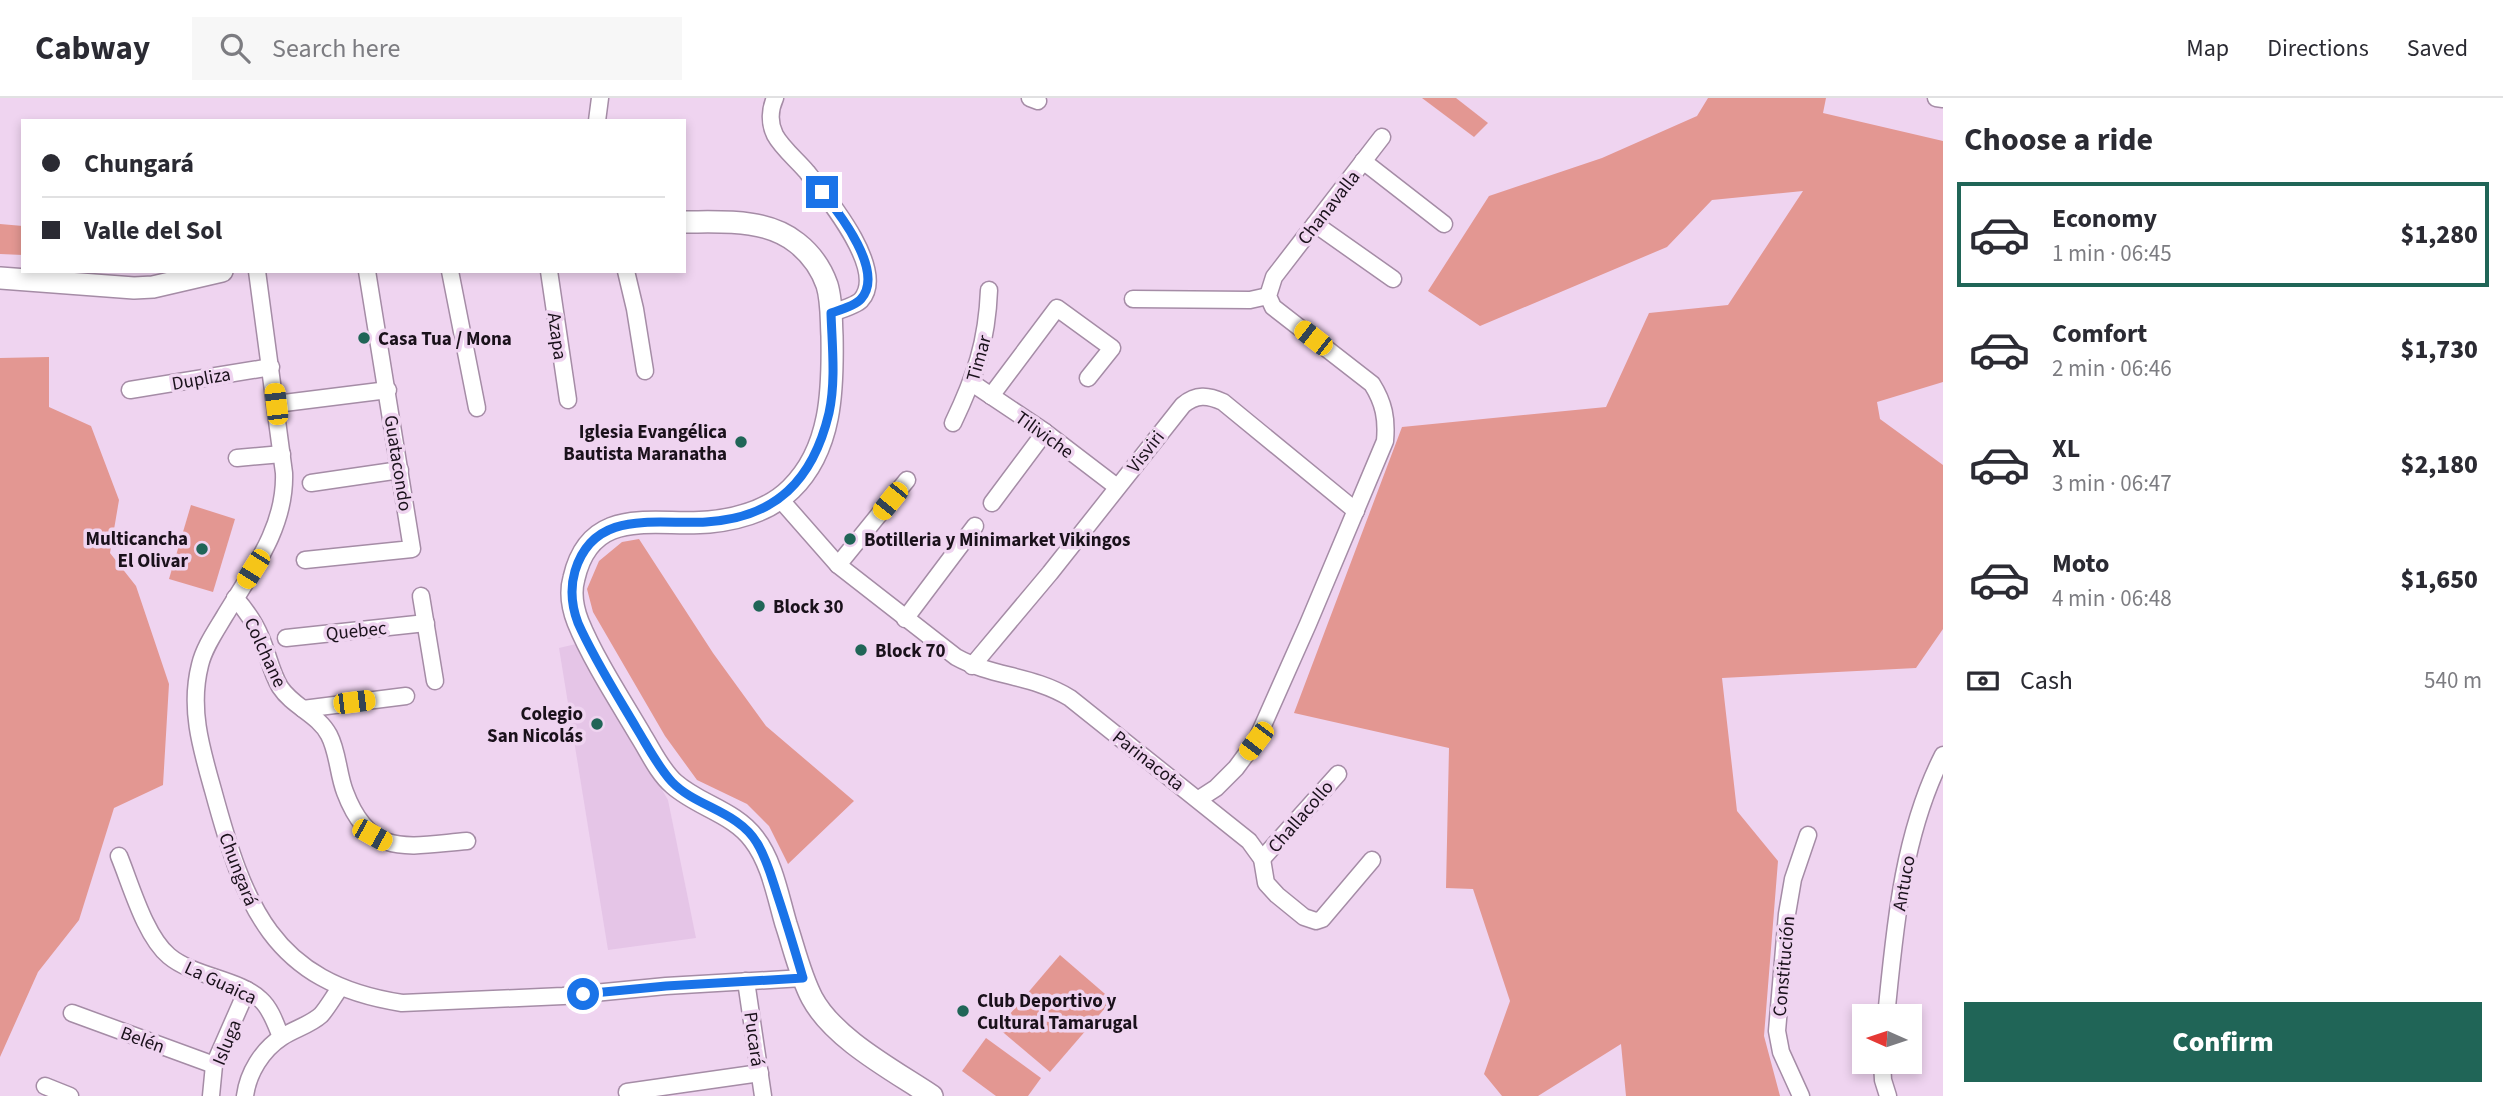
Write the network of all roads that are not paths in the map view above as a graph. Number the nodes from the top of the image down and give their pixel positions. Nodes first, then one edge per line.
1 (600, 98) edge
2 (775, 98) edge
3 (1936, 98) edge
4 (1943, 99) edge
5 (597, 119) edge
6 (1382, 137) dead end
7 (1363, 162) junction
8 (686, 222) edge
9 (1444, 223) dead end
10 (1315, 224) junction
11 (213, 273) edge
12 (257, 273) edge
13 (367, 273) edge
14 (450, 273) edge
15 (549, 273) edge
16 (626, 273) edge
17 (0, 278) edge
18 (1393, 279) dead end
19 (989, 290) dead end
20 (1268, 296) junction
21 (1133, 299) dead end
22 (831, 313) junction
23 (271, 367) junction
24 (645, 371) dead end
25 (1088, 378) dead end
26 (972, 383) junction
27 (130, 390) dead end
28 (388, 390) junction
29 (991, 396) junction
30 (568, 400) dead end
31 (276, 404) junction
32 (477, 408) dead end
33 (953, 423) dead end
34 (1045, 432) junction
35 (282, 454) junction
36 (237, 458) dead end
37 (400, 470) junction
38 (907, 480) dead end
39 (311, 483) dead end
40 (1117, 487) junction
41 (780, 499) junction
42 (992, 503) dead end
43 (1356, 511) junction
44 (975, 526) dead end
45 (305, 560) dead end
46 (838, 565) junction
47 (421, 596) dead end
48 (235, 598) junction
49 (905, 619) junction
50 (426, 623) junction
51 (286, 638) dead end
52 (972, 666) junction
53 (435, 681) dead end
54 (406, 696) dead end
55 (303, 709) junction
56 (1943, 755) edge
57 (1338, 774) dead end
58 (1199, 799) junction
59 (1808, 835) dead end
60 (467, 841) dead end
61 (119, 856) dead end
62 (1262, 859) junction
63 (1372, 860) dead end
64 (803, 978) junction
65 (746, 981) junction
66 (340, 988) junction
67 (247, 990) junction
68 (1887, 1004) edge
69 (72, 1013) dead end
70 (282, 1037) junction
71 (214, 1065) junction
72 (760, 1073) junction
73 (1883, 1074) edge
74 (45, 1086) dead end
75 (627, 1092) dead end
76 (70, 1096) edge
77 (211, 1096) edge
78 (245, 1096) edge
79 (763, 1096) edge
80 (932, 1096) edge
81 (1801, 1096) edge
82 (1888, 1096) edge

1 - 5 street
2 - 22 street
3 - 4 street
6 - 7 street, Chanavalla
7 - 9 street
7 - 10 street, Chanavalla
8 - 22 street
10 - 18 street
10 - 20 street, Chanavalla
11 - 17 street
12 - 23 street, Chungará
13 - 28 street, Guatacondo
14 - 32 street
15 - 30 street, Azapa
16 - 24 street
19 - 26 street, Timar
20 - 21 street
20 - 43 street, Parinacota
22 - 41 street
23 - 27 street, Dupliza
23 - 31 street, Chungará
25 - 29 street
26 - 29 street, Tiliviche
26 - 33 street, Timar
28 - 31 street
28 - 37 street, Guatacondo
29 - 34 street, Tiliviche
31 - 35 street, Chungará
34 - 40 street, Tiliviche
34 - 42 street
35 - 36 street
35 - 48 street, Chungará
37 - 39 street
37 - 45 street, Guatacondo
38 - 46 street
40 - 43 street, Visviri
40 - 52 street, Visviri
41 - 46 street, Parinacota
41 - 64 street
43 - 58 street, Parinacota
44 - 49 street
46 - 49 street, Parinacota
47 - 50 street
48 - 55 street, Colchane
48 - 66 street, Chungará
49 - 52 street, Parinacota
50 - 51 street, Quebec
50 - 53 street
52 - 58 street, Parinacota
54 - 55 street
55 - 60 street, Colchane
56 - 68 street, Antuco
57 - 62 street, Challacollo
58 - 62 street
59 - 81 street, Constitución
61 - 67 street, La Guaica
62 - 63 street
64 - 65 street, Chungará
64 - 80 street
65 - 66 street, Chungará
65 - 72 street, Pucará
66 - 70 street, Isluga
67 - 70 street, La Guaica
67 - 71 street, Isluga
69 - 71 street, Belén
70 - 78 street, Isluga
71 - 77 street, Isluga
72 - 75 street
72 - 79 street, Pucará
73 - 82 street
74 - 76 street

